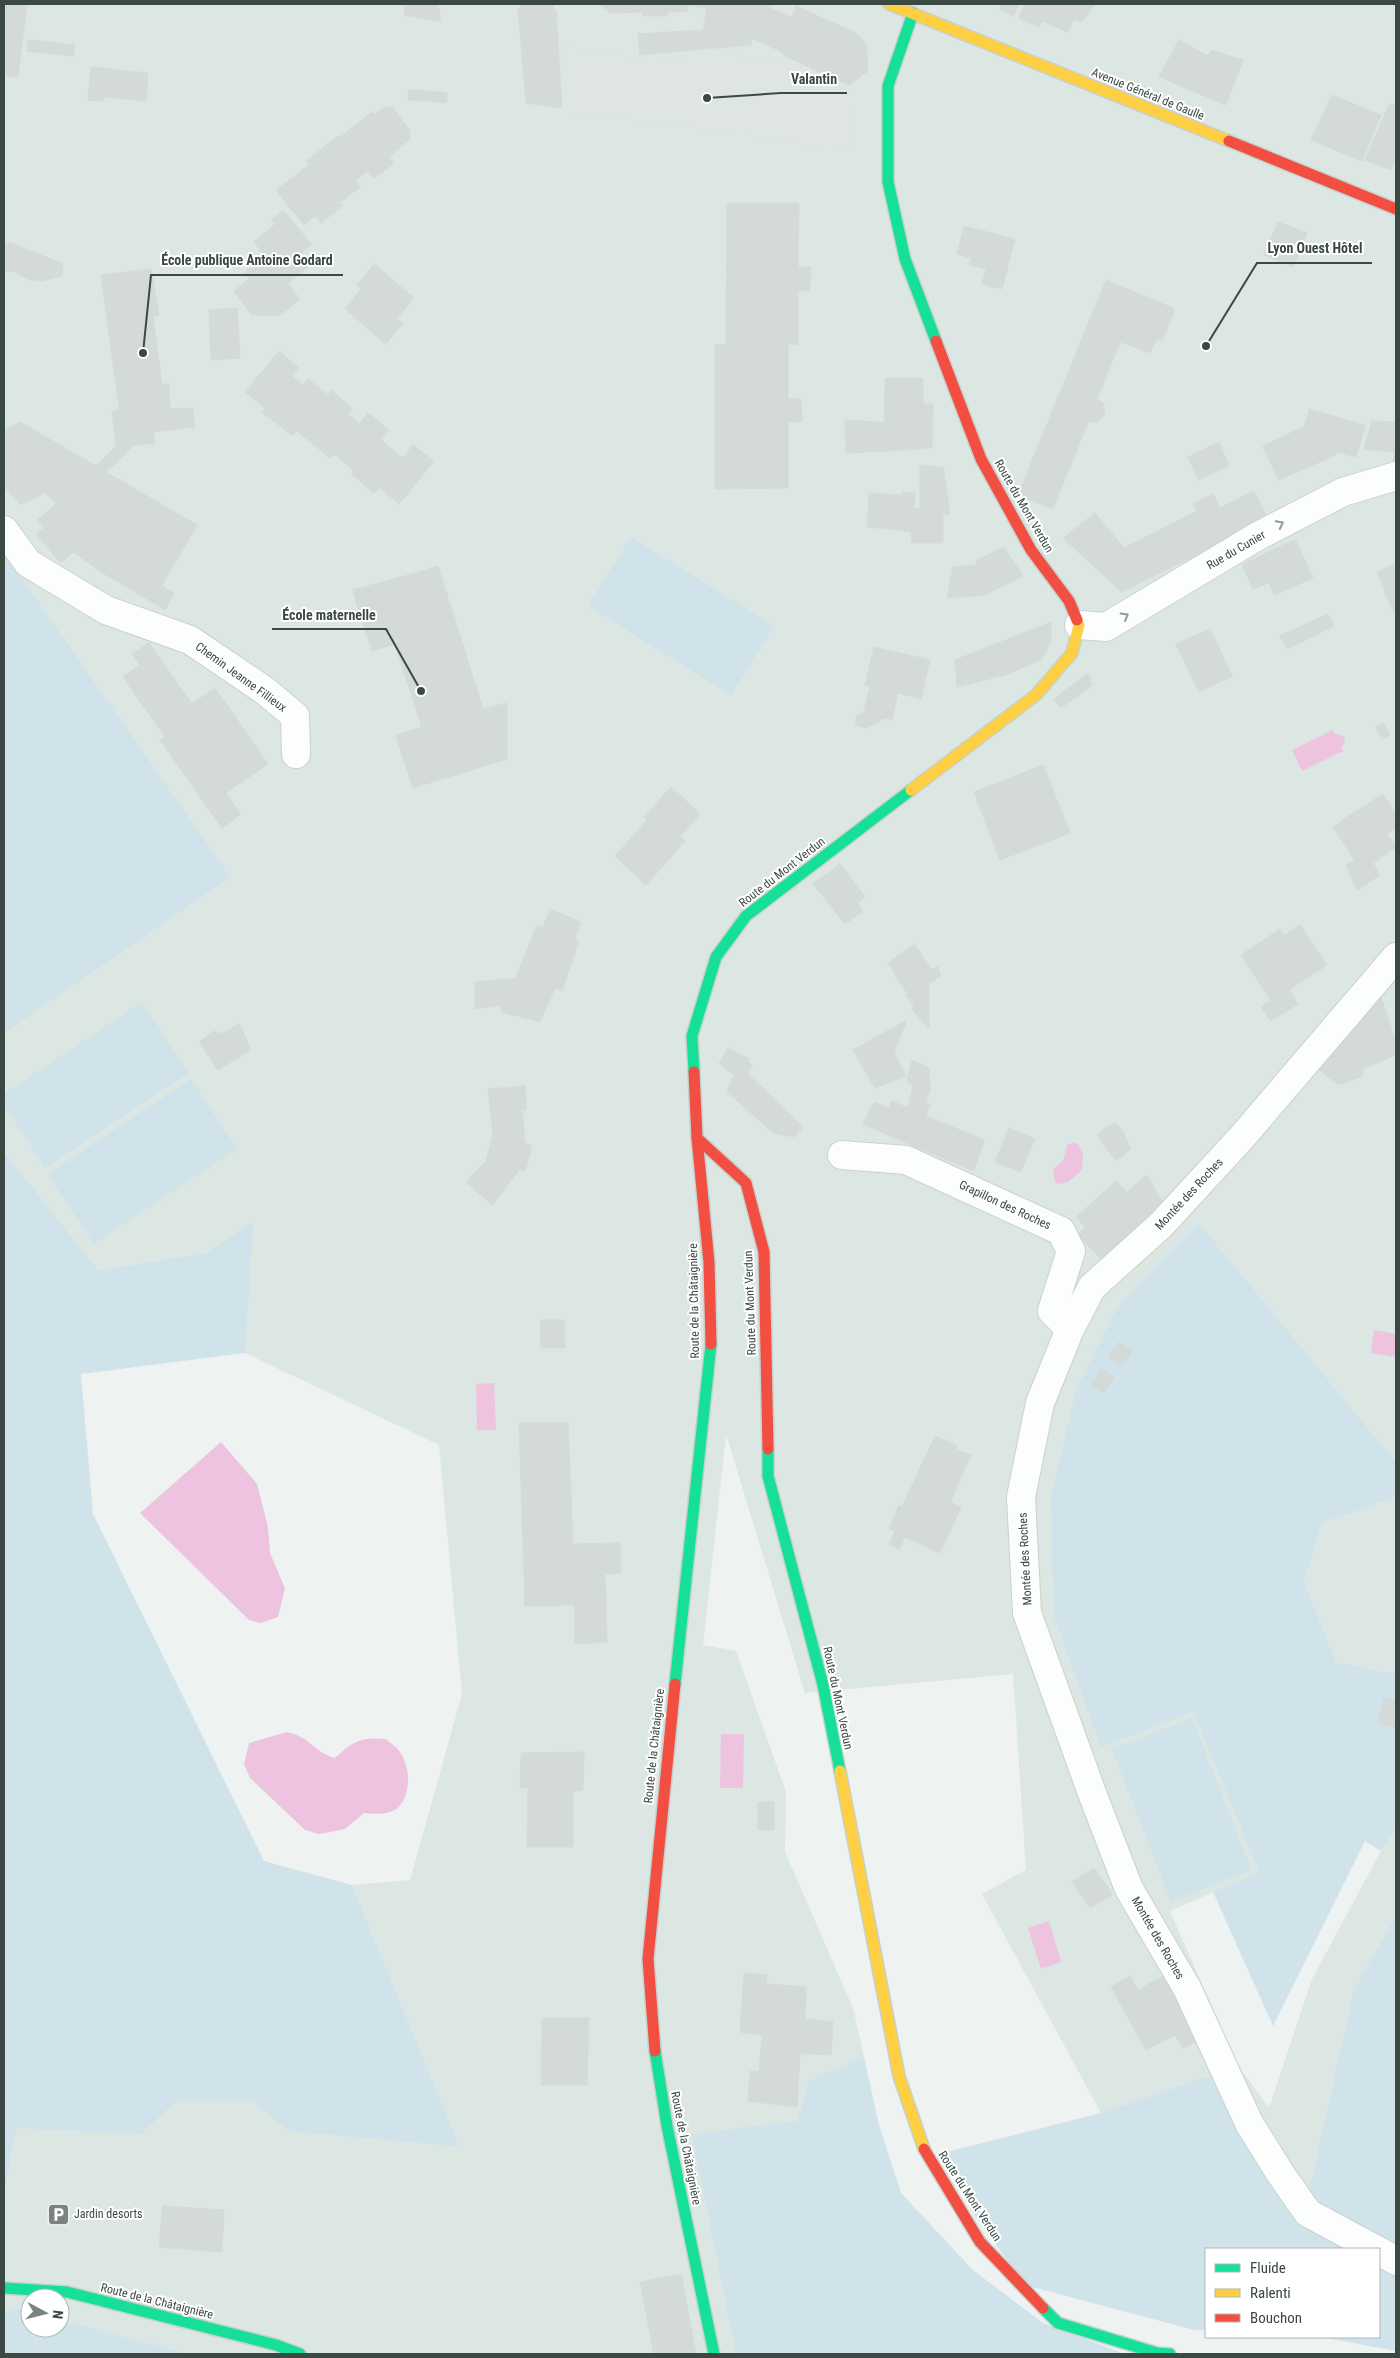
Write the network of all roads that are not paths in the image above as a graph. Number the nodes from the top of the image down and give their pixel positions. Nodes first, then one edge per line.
1 (889, 4) edge
2 (913, 13) junction
3 (1396, 210) edge
4 (1396, 476) edge
5 (4, 530) edge
6 (1080, 625) junction
7 (296, 754) dead end
8 (1396, 957) edge
9 (697, 1138) junction
10 (842, 1155) dead end
11 (1070, 1329) junction
12 (1373, 2248) edge
13 (1380, 2253) edge
14 (1396, 2261) edge
15 (4, 2288) edge
16 (300, 2354) edge
17 (714, 2354) edge
18 (1170, 2354) edge

1 - 2 street, Avenue Général de Gaulle
2 - 3 street, Avenue Général de Gaulle
2 - 6 street, Route du Mont Verdun
6 -> 4 street, Rue du Cunier
5 - 7 street, Chemin Jeanne Fillieux
6 - 9 street, Route du Mont Verdun
8 - 11 street, Montée des Roches
9 - 17 street, Route de la Châtaignière
9 - 18 street, Route du Mont Verdun
10 - 11 street, Grapillon des Roches
11 - 12 street, Montée des Roches
13 - 14 street
15 - 16 street, Route de la Châtaignière

